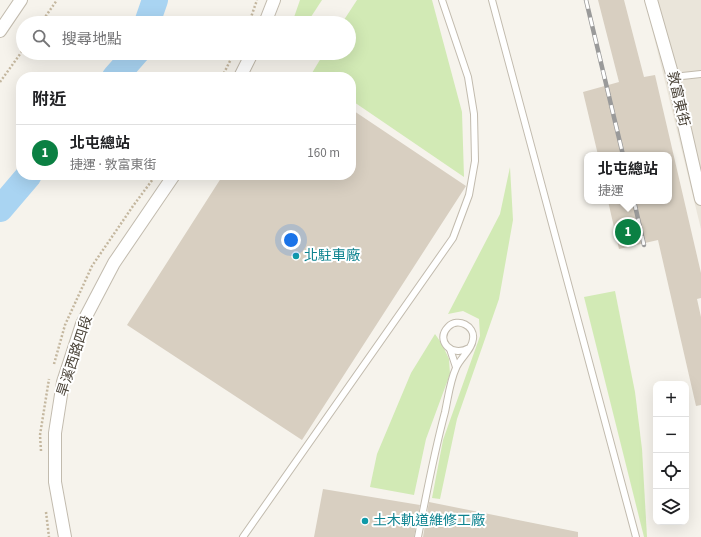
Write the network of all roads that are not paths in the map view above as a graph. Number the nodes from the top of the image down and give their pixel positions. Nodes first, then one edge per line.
1 (21, 0) edge
2 (274, 0) edge
3 (442, 0) edge
4 (492, 0) edge
5 (651, 0) edge
6 (268, 16) edge
7 (0, 31) edge
8 (248, 60) edge
9 (242, 72) edge
10 (701, 74) edge
11 (673, 77) junction
12 (171, 180) edge
13 (701, 199) edge
14 (469, 348) junction
15 (450, 349) junction
16 (456, 367) junction
17 (65, 537) edge
18 (243, 537) edge
19 (418, 537) edge
20 (636, 537) edge

1 - 7 street
2 - 6 street
3 - 18 lane
4 - 20 lane
5 - 11 street, 敦富東街
8 - 9 street
10 - 11 lane
11 - 13 street, 敦富東街
12 - 17 street, 旱溪西路四段
14 - 15 lane
14 - 15 lane
14 - 16 lane
15 - 16 lane
16 - 19 lane

